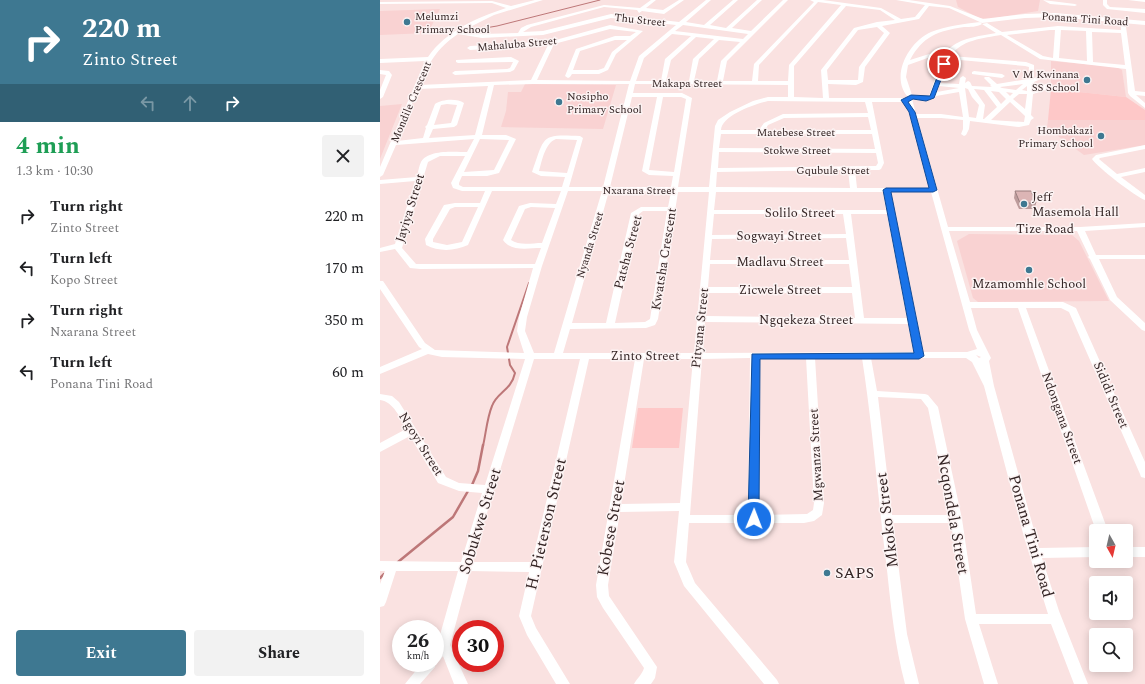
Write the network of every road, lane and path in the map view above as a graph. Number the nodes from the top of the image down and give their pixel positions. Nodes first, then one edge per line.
1 (386, 0) edge
2 (500, 0) edge
3 (541, 0) edge
4 (654, 0) edge
5 (682, 0) edge
6 (709, 0) edge
7 (736, 0) edge
8 (760, 0) edge
9 (786, 0) edge
10 (810, 0) edge
11 (898, 0) edge
12 (1045, 0) edge
13 (1105, 0) edge
14 (1130, 0) edge
15 (817, 1) edge
16 (1145, 1) edge
17 (413, 2) edge
18 (494, 2) junction
19 (1075, 2) edge
20 (380, 3) edge
21 (844, 4) junction
22 (928, 4) junction
23 (511, 8) junction
24 (642, 9) junction
25 (1145, 11) edge
26 (1075, 16) junction
27 (631, 18) junction
28 (900, 21) junction
29 (1123, 21) junction
30 (681, 23) junction
31 (981, 23) junction
32 (1145, 23) edge
33 (877, 24) junction
34 (706, 26) junction
35 (1059, 28) junction
36 (728, 29) junction
37 (1089, 29) junction
38 (457, 32) junction
39 (671, 32) junction
40 (1124, 32) junction
41 (752, 33) junction
42 (519, 35) junction
43 (695, 35) junction
44 (1002, 35) junction
45 (482, 36) junction
46 (633, 38) junction
47 (718, 38) junction
48 (743, 42) junction
49 (552, 43) junction
50 (470, 48) junction
51 (944, 51) dead end
52 (994, 52) dead end
53 (949, 56) junction
54 (428, 59) junction
55 (1056, 60) junction
56 (380, 61) edge
57 (458, 61) junction
58 (993, 61) junction
59 (1090, 63) junction
60 (905, 64) junction
61 (1127, 67) junction
62 (380, 72) edge
63 (570, 72) junction
64 (455, 73) junction
65 (974, 73) dead end
66 (988, 76) junction
67 (1002, 76) dead end
68 (1040, 78) dead end
69 (1030, 80) junction
70 (533, 82) junction
71 (755, 82) junction
72 (825, 82) junction
73 (492, 83) junction
74 (565, 83) junction
75 (632, 83) junction
76 (663, 83) junction
77 (691, 83) junction
78 (720, 83) junction
79 (790, 83) junction
80 (937, 84) junction
81 (451, 85) junction
82 (1048, 85) dead end
83 (995, 86) junction
84 (416, 87) junction
85 (961, 88) junction
86 (970, 88) junction
87 (986, 88) junction
88 (1000, 90) junction
89 (1017, 92) junction
90 (1031, 93) junction
91 (1131, 93) junction
92 (934, 94) junction
93 (1145, 94) edge
94 (630, 95) junction
95 (660, 95) junction
96 (380, 97) edge
97 (826, 98) junction
98 (868, 98) junction
99 (905, 98) junction
100 (1010, 98) junction
101 (791, 99) junction
102 (968, 103) dead end
103 (982, 104) junction
104 (1145, 106) edge
105 (999, 107) junction
106 (912, 114) junction
107 (871, 115) junction
108 (1031, 117) junction
109 (966, 119) junction
110 (982, 121) junction
111 (428, 127) junction
112 (718, 132) junction
113 (761, 132) junction
114 (874, 132) junction
115 (964, 134) dead end
116 (478, 137) junction
117 (425, 141) junction
118 (393, 143) junction
119 (1145, 148) edge
120 (716, 150) junction
121 (878, 151) junction
122 (469, 154) junction
123 (714, 170) junction
124 (851, 170) junction
125 (1145, 170) edge
126 (459, 174) junction
127 (677, 174) junction
128 (380, 175) edge
129 (569, 175) junction
130 (1115, 176) junction
131 (418, 179) junction
132 (380, 182) edge
133 (489, 190) junction
134 (565, 190) junction
135 (606, 190) junction
136 (675, 190) junction
137 (713, 190) junction
138 (854, 190) junction
139 (886, 190) junction
140 (933, 190) junction
141 (1144, 197) edge
142 (482, 205) junction
143 (560, 206) junction
144 (671, 209) junction
145 (711, 212) junction
146 (890, 212) junction
147 (847, 213) junction
148 (1145, 225) edge
149 (944, 229) junction
150 (1080, 229) junction
151 (850, 236) junction
152 (709, 237) junction
153 (546, 245) junction
154 (398, 246) junction
155 (380, 250) edge
156 (1092, 257) junction
157 (1142, 258) edge
158 (706, 262) junction
159 (853, 262) junction
160 (538, 266) junction
161 (1145, 267) edge
162 (380, 283) edge
163 (704, 290) junction
164 (856, 290) junction
165 (966, 305) junction
166 (1022, 305) junction
167 (701, 319) junction
168 (860, 320) junction
169 (912, 321) junction
170 (567, 326) junction
171 (610, 326) junction
172 (1145, 328) edge
173 (428, 350) junction
174 (640, 355) junction
175 (697, 355) junction
176 (530, 356) junction
177 (558, 356) junction
178 (585, 356) junction
179 (756, 356) junction
180 (810, 356) junction
181 (866, 356) junction
182 (919, 356) junction
183 (976, 357) junction
184 (380, 371) edge
185 (873, 394) junction
186 (380, 396) edge
187 (411, 431) junction
188 (380, 448) edge
189 (1145, 474) edge
190 (489, 489) junction
191 (684, 507) junction
192 (615, 508) junction
193 (683, 519) junction
194 (754, 519) junction
195 (886, 519) junction
196 (956, 519) junction
197 (1100, 524) edge
198 (1089, 552) edge
199 (1133, 552) edge
200 (1145, 552) edge
201 (1035, 553) junction
202 (380, 566) edge
203 (392, 566) junction
204 (465, 567) junction
205 (535, 567) junction
206 (380, 602) edge
207 (971, 619) junction
208 (1056, 619) junction
209 (444, 645) joint
210 (422, 672) edge
211 (412, 684) edge
212 (461, 684) edge
213 (563, 684) edge
214 (641, 684) edge
215 (772, 684) edge
216 (912, 684) edge
217 (991, 684) edge
218 (1081, 684) edge

1 - 20 street
2 - 18 street
3 - 23 street, Mondile Crescent
4 - 24 street
5 - 24 street
6 - 30 street, Nyanda Street
7 - 34 street
8 - 36 street
9 - 41 street
10 - 15 street
11 - 22 street
12 - 19 street
13 - 25 street
14 - 16 street
15 - 21 street
15 - 71 street
17 - 18 street
17 - 20 street
18 - 23 street
19 - 26 street
21 - 28 street
21 - 79 street
22 - 28 street
22 - 31 street
23 - 38 street, Mondile Crescent
24 - 27 street
24 - 42 street
26 - 29 street, Ponana Tini Road
26 - 31 street, Ponana Tini Road
27 - 30 street, Thu Street
27 - 42 street, Thu Street
28 - 33 street
29 - 32 street, Ponana Tini Road
29 - 40 street
30 - 34 street, Thu Street
30 - 39 street, Nyanda Street
31 - 44 street
31 - 60 street, Ponana Tini Road
33 - 72 street
33 - 72 street
34 - 36 street, Thu Street
35 - 37 street
35 - 44 street
35 - 55 street
36 - 41 street, Thu Street
37 - 40 street
37 - 59 street
38 - 45 street, Thu Street
38 - 54 street, Mondile Crescent
39 - 43 street
39 - 75 street, Nyanda Street
40 - 61 street
41 - 48 street
42 - 45 street, Thu Street
43 - 47 street
43 - 76 street
44 - 53 street
44 - 55 street
45 - 50 street
46 - 49 street, Mahaluba Street
46 - 63 street
46 - 63 street
47 - 48 street
47 - 77 street
48 - 78 street
49 - 50 street, Mahaluba Street
49 - 70 street
50 - 57 street
51 - 60 street
52 - 58 street
53 - 58 street
53 - 80 street
54 - 56 street
54 - 84 street, Mondile Crescent
55 - 59 street
57 - 64 street
57 - 64 street
58 - 69 street
59 - 61 street
60 - 99 street, Ponana Tini Road
61 - 91 street
62 - 96 street
63 - 74 street
64 - 81 street
65 - 66 street
66 - 67 street
66 - 83 street
66 - 87 street
68 - 69 street
69 - 83 street
69 - 89 street
69 - 90 street
70 - 73 street, Makapa Street
70 - 74 street, Makapa Street
71 - 78 street, Makapa Street
71 - 79 street, Makapa Street
72 - 97 street
73 - 81 street, Makapa Street
73 - 116 street
74 - 75 street, Makapa Street
75 - 76 street, Makapa Street
75 - 94 street, Nyanda Street
76 - 77 street, Makapa Street
77 - 78 street, Makapa Street
79 - 101 street
80 - 85 street
80 - 92 street
81 - 84 street, Makapa Street
82 - 90 street
83 - 87 street
83 - 88 street
84 - 118 street, Mondile Crescent
85 - 86 street
85 - 86 street
85 - 92 street, Pityana Street
85 - 109 street
86 - 87 street
86 - 103 street
87 - 88 street
87 - 103 street
87 - 105 street
88 - 89 street
88 - 100 street
89 - 90 street
89 - 100 street
90 - 108 street
91 - 93 street
91 - 104 street
92 - 99 street, Pityana Street
94 - 95 street, Kwatsha Crescent
94 - 135 street, Nyanda Street
95 - 127 street, Kwatsha Crescent
95 - 127 street
97 - 98 street, Pityana Street
97 - 101 street, Pityana Street
98 - 99 street, Pityana Street
98 - 107 street, Gqubule Street
99 - 106 street, Ponana Tini Road
100 - 105 street
100 - 108 street
101 - 112 street, Pityana Street
102 - 103 street
103 - 105 street
103 - 110 street
105 - 110 street
106 - 109 street
106 - 140 street, Ponana Tini Road
107 - 113 street
107 - 114 street, Gqubule Street
108 - 110 street
109 - 110 street
109 - 115 street
111 - 111 street
111 - 117 street
112 - 113 street, Matebese Street
112 - 120 street, Pityana Street
113 - 114 street, Matebese Street
114 - 121 street, Gqubule Street
116 - 117 street
116 - 122 street
116 - 126 street
117 - 118 street
118 - 128 street, Mondile Crescent
119 - 130 street
120 - 121 street, Stokwe Street
120 - 123 street, Pityana Street
121 - 124 street, Gqubule Street
122 - 126 street
122 - 131 street, Jayiya Street
123 - 124 street, Gqubule Street
123 - 137 street, Pityana Street
124 - 138 street
125 - 130 street
126 - 133 street, Nxarana Street
127 - 136 street, Kwatsha Crescent
129 - 129 street
129 - 134 street
130 - 141 street
131 - 132 street
131 - 154 street, Jayiya Street
133 - 134 street, Nxarana Street
133 - 142 street
134 - 135 street, Nxarana Street
134 - 143 street
135 - 136 street, Nxarana Street
135 - 170 street, Nyanda Street
136 - 137 street, Nxarana Street
136 - 144 street, Kwatsha Crescent
137 - 138 street, Nxarana Street
137 - 145 street, Pityana Street
138 - 139 street, Nxarana Street
139 - 140 street, Nxarana Street
139 - 146 street
140 - 149 street, Ponana Tini Road
142 - 142 street
143 - 153 street
143 - 153 street
144 - 171 street, Patsha Street
144 - 171 street, Kwatsha Crescent
145 - 147 street, Solilo Street
145 - 152 street, Pityana Street
146 - 147 street, Solilo Street
146 - 169 street
147 - 151 street
148 - 150 street, Tize Road
149 - 150 street, Tize Road
149 - 165 street, Ponana Tini Road
150 - 156 street
151 - 152 street, Sogwayi Street
151 - 159 street
152 - 158 street, Pityana Street
153 - 160 street
154 - 155 street
154 - 160 street, Jayiya Street
156 - 157 street
156 - 172 street
157 - 161 street
158 - 159 street, Madlavu Street
158 - 163 street, Pityana Street
159 - 164 street
160 - 176 street
162 - 173 street
163 - 164 street, Zicwele Street
163 - 167 street, Pityana Street
164 - 168 street
165 - 166 street
165 - 183 street, Ponana Tini Road
166 - 189 street, Sididi Street
166 - 197 street, Ndongana Street
167 - 168 street, Ngqekeza Street
167 - 175 street, Pityana Street
168 - 169 street, Ngqekeza Street
169 - 182 street
170 - 171 street, Kwatsha Crescent
170 - 177 street, Nyanda Street
173 - 176 street, Zinto Street
173 - 184 street
174 - 175 street, Zinto Street
174 - 178 street, Zinto Street
174 - 192 street, Kobese Street
175 - 179 street, Zinto Street
175 - 191 street, Pityana Street
176 - 177 street, Zinto Street
176 - 190 street, Sobukwe Street
177 - 178 street, Zinto Street
178 - 205 street, H. Pieterson Street
179 - 180 street, Zinto Street
179 - 194 street
180 - 181 street, Zinto Street
180 - 194 street, Mgwanza Street
181 - 182 street, Zinto Street
181 - 185 street, Mkoko Street
182 - 183 street, Zinto Street
183 - 201 street, Ponana Tini Road
185 - 195 street, Mkoko Street
185 - 196 street, Ncqondela Street
186 - 187 street, Ngoyi Street
187 - 188 street
187 - 190 street, Ngoyi Street
190 - 204 street, Sobukwe Street
191 - 192 street
191 - 193 street, Pityana Street
192 - 214 street, Kobese Street
193 - 194 street, Mgwanza Street
193 - 215 street, Pityana Street
195 - 196 street
195 - 216 street, Mkoko Street
196 - 207 street, Ncqondela Street
198 - 201 street
199 - 200 street
201 - 208 street, Ponana Tini Road
202 - 203 street
203 - 204 street
203 - 206 street
204 - 205 street
204 - 209 street, Sobukwe Street
205 - 213 street, H. Pieterson Street
207 - 208 street
207 - 217 street, Ncqondela Street
208 - 218 street, Ponana Tini Road
209 - 212 street
210 - 211 street

